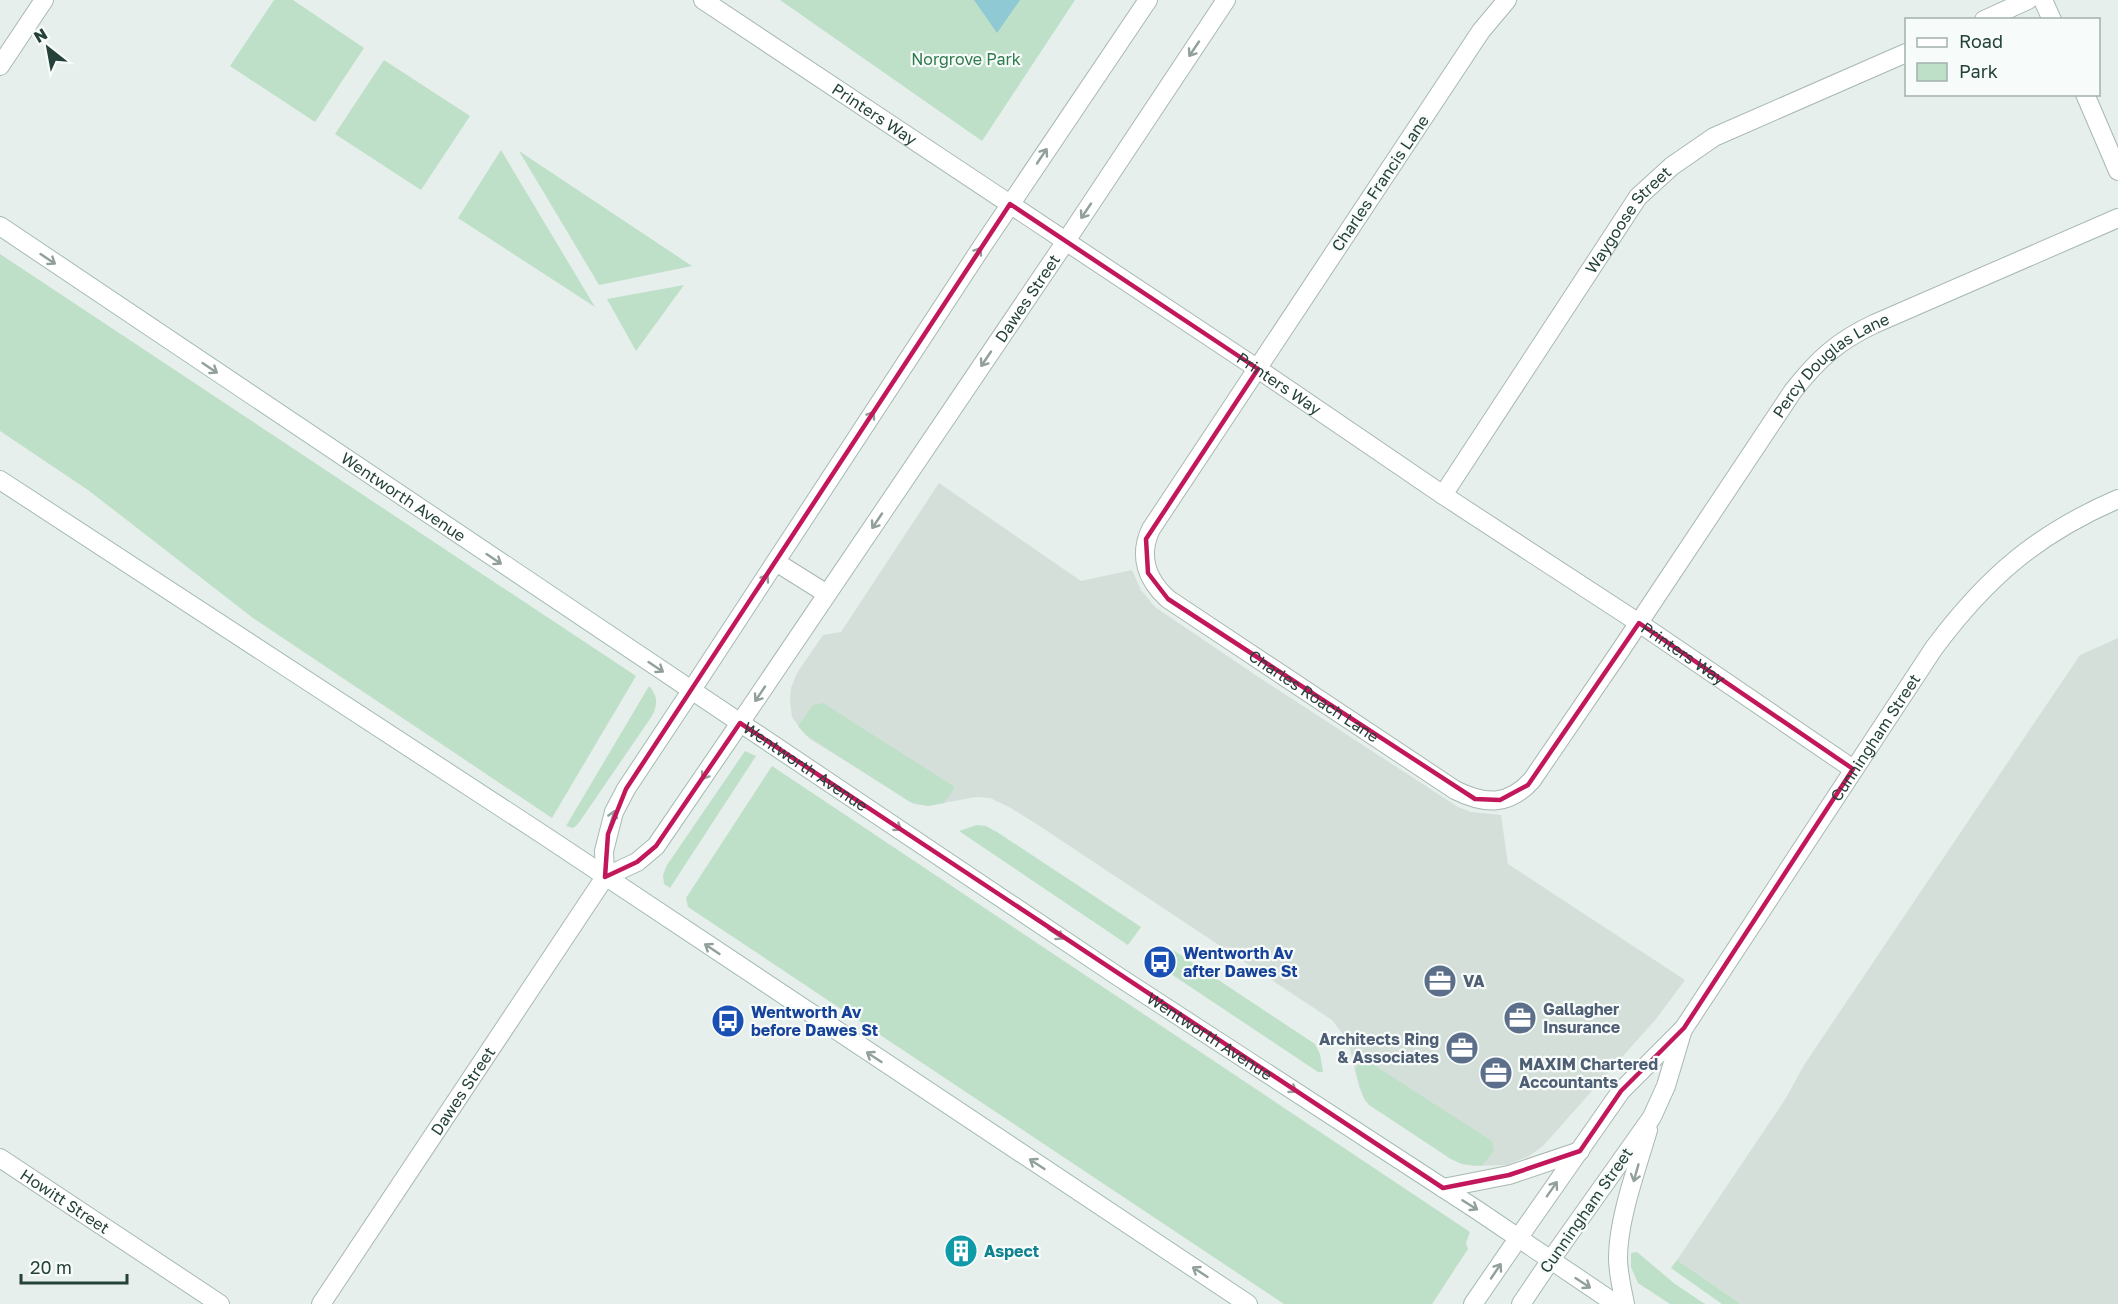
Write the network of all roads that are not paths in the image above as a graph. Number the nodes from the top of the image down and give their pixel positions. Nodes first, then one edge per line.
1 (44, 0) edge
2 (703, 0) edge
3 (1148, 0) edge
4 (1226, 0) edge
5 (1507, 0) edge
6 (2028, 0) edge
7 (2043, 0) edge
8 (1988, 18) edge
9 (2051, 18) edge
10 (1905, 53) edge
11 (3, 54) edge
12 (2086, 96) edge
13 (2118, 171) edge
14 (1010, 204) junction
15 (2118, 218) edge
16 (0, 226) edge
17 (1066, 241) junction
18 (1258, 369) junction
19 (0, 480) edge
20 (1443, 495) junction
21 (2118, 499) edge
22 (776, 562) junction
23 (827, 594) junction
24 (1639, 623) junction
25 (692, 691) junction
26 (740, 723) junction
27 (1853, 769) junction
28 (605, 877) junction
29 (1684, 1028) junction
30 (1652, 1117) junction
31 (1580, 1151) junction
32 (0, 1158) edge
33 (1443, 1188) junction
34 (1519, 1237) junction
35 (1550, 1261) junction
36 (220, 1304) edge
37 (321, 1304) edge
38 (1248, 1304) edge
39 (1473, 1304) edge
40 (1521, 1304) edge
41 (1616, 1304) edge
42 (1625, 1304) edge

1 - 11 street
2 - 14 street, Printers Way
14 -> 3 street
4 -> 17 street, Dawes Street
5 - 18 street, Charles Francis Lane
6 - 8 street
7 - 9 street
10 - 20 street, Waygoose Street
12 - 13 street
14 - 17 street, Printers Way
22 -> 14 street
15 - 24 street, Percy Douglas Lane
16 -> 25 street, Wentworth Avenue
17 - 18 street, Printers Way
17 -> 23 street, Dawes Street
18 - 20 street, Printers Way
18 - 24 street, Charles Roach Lane
19 - 28 street
20 - 24 street, Printers Way
21 - 27 street, Cunningham Street
22 - 23 street
25 -> 22 street
23 -> 26 street, Dawes Street
24 - 27 street, Printers Way
25 - 26 street, Wentworth Avenue
28 -> 25 street
26 -> 28 street, Dawes Street
26 -> 33 street, Wentworth Avenue
27 - 29 street, Cunningham Street
28 - 37 street, Dawes Street
38 -> 28 street
29 - 30 street, Cunningham Street
29 - 31 street, Cunningham Street
30 - 35 street, Cunningham Street
30 -> 42 street, Cunningham Street
31 - 33 street
34 -> 31 street, Cunningham Street
32 - 36 street, Howitt Street
33 -> 34 street, Wentworth Avenue
34 - 35 street, Wentworth Avenue
39 -> 34 street, Cunningham Street
35 - 40 street, Cunningham Street
35 -> 41 street, Wentworth Avenue

